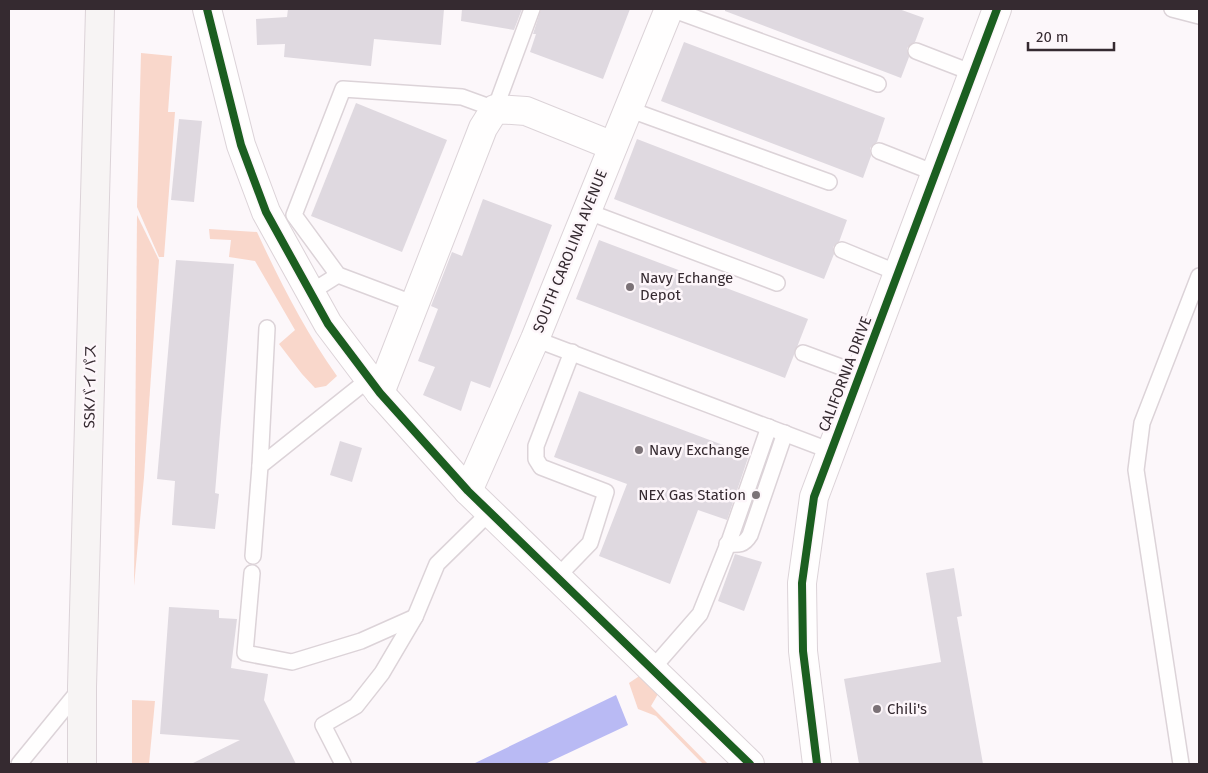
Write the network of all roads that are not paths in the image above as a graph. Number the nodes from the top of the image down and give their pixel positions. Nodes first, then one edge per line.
1 (100, 9) edge
2 (206, 9) edge
3 (532, 9) edge
4 (670, 9) edge
5 (997, 9) edge
6 (1172, 9) edge
7 (1199, 16) edge
8 (916, 51) dead end
9 (973, 73) junction
10 (878, 84) dead end
11 (495, 109) junction
12 (628, 109) junction
13 (613, 146) junction
14 (879, 151) dead end
15 (935, 173) junction
16 (829, 182) dead end
17 (586, 212) junction
18 (842, 250) dead end
19 (898, 273) junction
20 (338, 275) junction
21 (1199, 276) edge
22 (777, 283) dead end
23 (311, 292) junction
24 (415, 304) junction
25 (267, 328) dead end
26 (535, 339) junction
27 (572, 352) junction
28 (803, 353) dead end
29 (860, 374) junction
30 (374, 386) junction
31 (768, 427) junction
32 (785, 433) junction
33 (831, 451) junction
34 (260, 466) junction
35 (468, 491) junction
36 (490, 512) junction
37 (728, 544) junction
38 (253, 556) dead end
39 (252, 573) dead end
40 (558, 577) junction
41 (414, 617) junction
42 (652, 669) junction
43 (82, 687) junction
44 (19, 764) edge
45 (82, 764) edge
46 (343, 764) edge
47 (750, 764) edge
48 (817, 764) edge
49 (1181, 764) edge

1 - 43 street, SSKバイパス
2 - 23 street
3 - 11 lane
4 - 10 lane
4 - 12 street, SOUTH CAROLINA AVENUE
5 - 9 street, CALIFORNIA DRIVE
6 - 7 lane
8 - 9 lane
9 - 15 street, CALIFORNIA DRIVE
11 - 13 street
11 - 20 lane
11 - 24 street
12 - 13 street, SOUTH CAROLINA AVENUE
12 - 16 lane
13 - 17 street, SOUTH CAROLINA AVENUE
14 - 15 lane
15 - 19 street, CALIFORNIA DRIVE
17 - 22 lane
17 - 26 street, SOUTH CAROLINA AVENUE
18 - 19 lane
19 - 29 street, CALIFORNIA DRIVE
20 - 23 lane
20 - 24 lane
21 - 49 lane
23 - 30 street
24 - 30 street
25 - 34 lane
26 - 27 lane
26 - 35 street, SOUTH CAROLINA AVENUE
27 - 31 lane
27 - 40 lane
28 - 29 lane
29 - 33 street, CALIFORNIA DRIVE
30 - 34 lane
30 - 35 street
31 - 32 lane
31 - 37 lane
32 - 33 lane
32 - 37 lane
33 - 48 street, CALIFORNIA DRIVE
34 - 38 lane
35 - 36 street
36 - 40 street
36 - 41 lane
37 - 42 lane
39 - 41 lane
40 - 42 street
41 - 46 lane
42 - 47 street
43 - 44 lane
43 - 45 street, SSKバイパス

